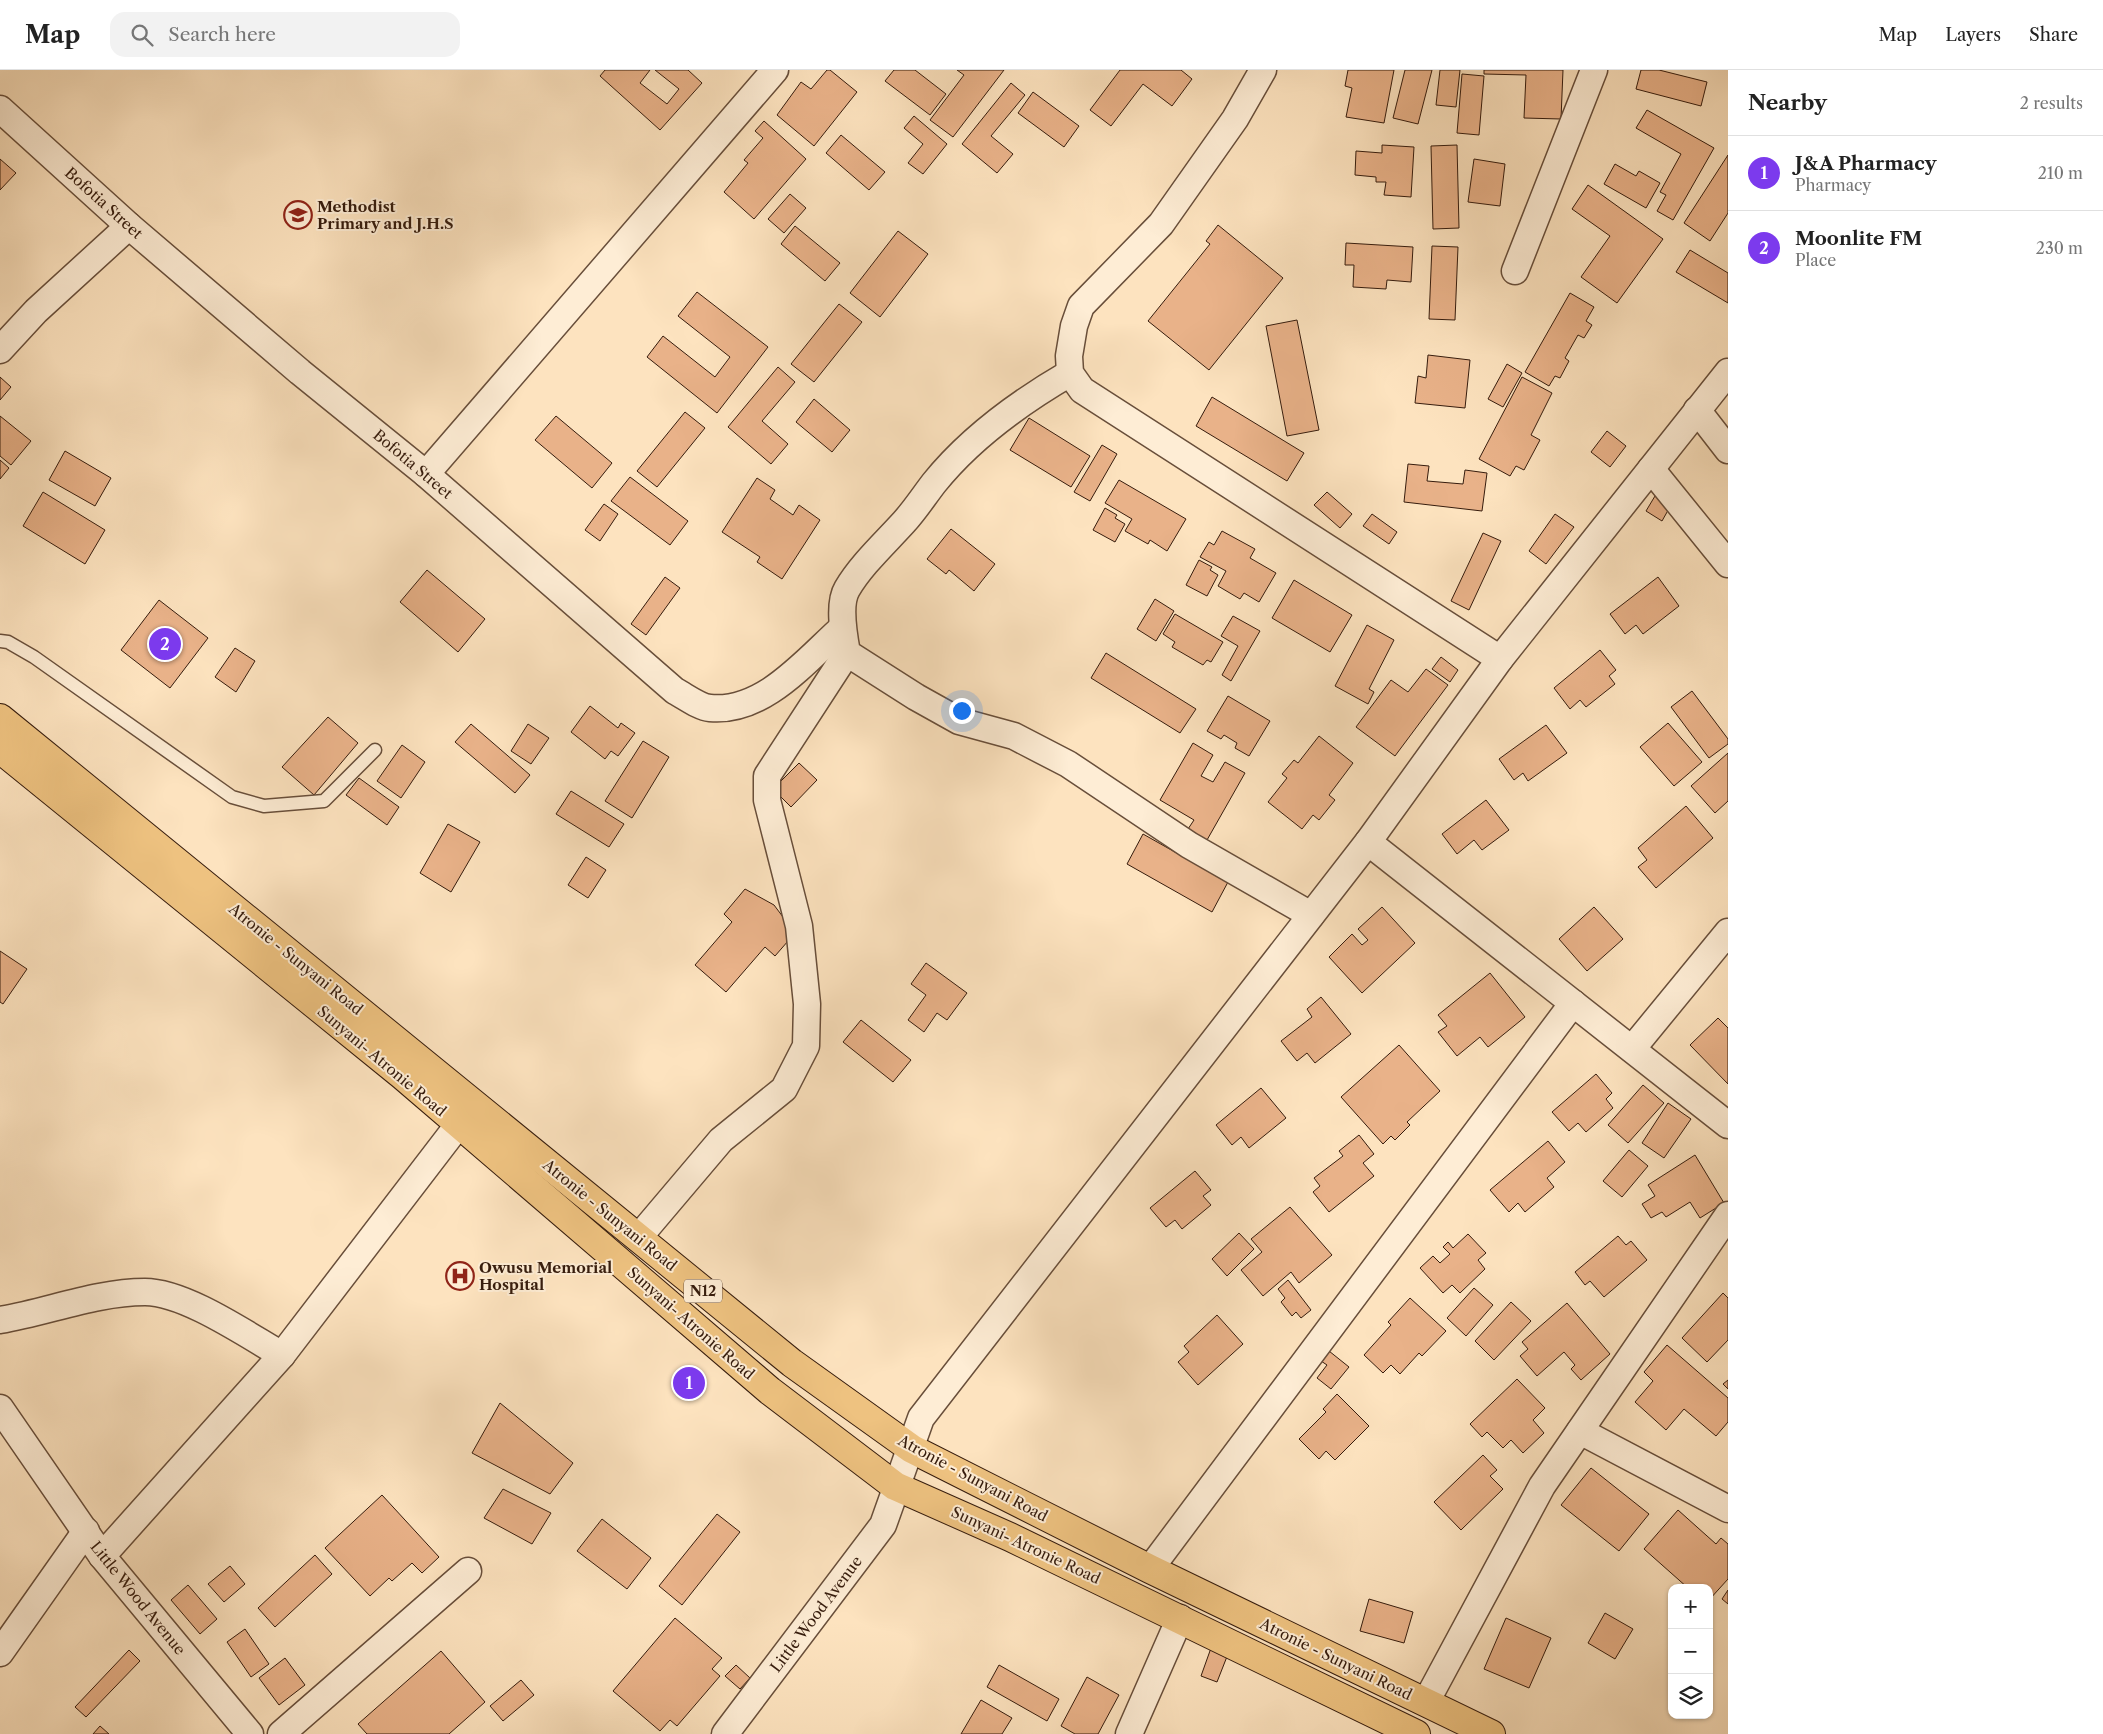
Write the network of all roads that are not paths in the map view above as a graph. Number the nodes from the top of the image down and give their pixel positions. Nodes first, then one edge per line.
1 (775, 70) edge
2 (1263, 70) edge
3 (1594, 70) edge
4 (0, 109) edge
5 (129, 226) junction
6 (1515, 271) dead end
7 (0, 350) edge
8 (1728, 372) edge
9 (1070, 373) junction
10 (1697, 410) junction
11 (1728, 450) edge
12 (1651, 469) junction
13 (426, 474) junction
14 (1728, 564) edge
15 (842, 628) junction
16 (0, 641) edge
17 (848, 653) junction
18 (1500, 659) junction
19 (0, 718) edge
20 (0, 749) edge
21 (375, 750) dead end
22 (1368, 842) junction
23 (1311, 915) junction
24 (1728, 932) edge
25 (1573, 1003) junction
26 (1632, 1049) junction
27 (459, 1124) junction
28 (1728, 1125) edge
29 (1728, 1215) edge
30 (638, 1238) junction
31 (0, 1320) edge
32 (282, 1355) junction
33 (0, 1408) edge
34 (1580, 1431) junction
35 (912, 1449) junction
36 (895, 1486) junction
37 (1728, 1509) edge
38 (86, 1531) junction
39 (102, 1556) junction
40 (1150, 1569) junction
41 (468, 1571) dead end
42 (1180, 1618) junction
43 (0, 1653) edge
44 (1426, 1702) junction
45 (250, 1734) edge
46 (281, 1734) edge
47 (725, 1734) edge
48 (1129, 1734) edge
49 (1416, 1734) edge
50 (1491, 1734) edge

1 - 13 street
2 - 9 street
3 - 6 street
4 - 5 street, Bofotia Street
5 - 7 street
5 - 13 street, Bofotia Street
8 - 10 street, Little Wood Avenue
9 - 15 street
9 - 18 street
10 - 11 street
10 - 12 street, Little Wood Avenue
12 - 14 street
12 - 18 street, Little Wood Avenue
13 - 15 street, Bofotia Street
15 - 17 street
16 - 21 lane
17 - 23 street
17 - 30 street
18 - 22 street, Little Wood Avenue
19 - 30 highway, Atronie - Sunyani Road / N12
20 - 27 highway, Sunyani- Atronie Road / N12
22 - 23 street, Little Wood Avenue
22 - 25 street
23 - 35 street, Little Wood Avenue
24 - 26 street
25 - 26 street
25 - 40 street
26 - 28 street
27 - 32 street
27 - 36 highway, Sunyani- Atronie Road / N12
29 - 34 street
30 - 35 highway, Atronie - Sunyani Road / N12
31 - 32 street
32 - 39 street
33 - 38 street, Little Wood Avenue
34 - 37 street
34 - 44 street
35 - 36 street, Little Wood Avenue
35 - 40 highway, Atronie - Sunyani Road / N12
36 - 42 highway, Sunyani- Atronie Road / N12
36 - 47 street, Little Wood Avenue
38 - 39 street, Little Wood Avenue
38 - 43 street
39 - 45 street, Little Wood Avenue
40 - 44 highway, Atronie - Sunyani Road / N12
41 - 46 street
42 - 48 street
42 - 49 highway, Sunyani- Atronie Road / N12
44 - 50 highway, Atronie - Sunyani Road / N12

